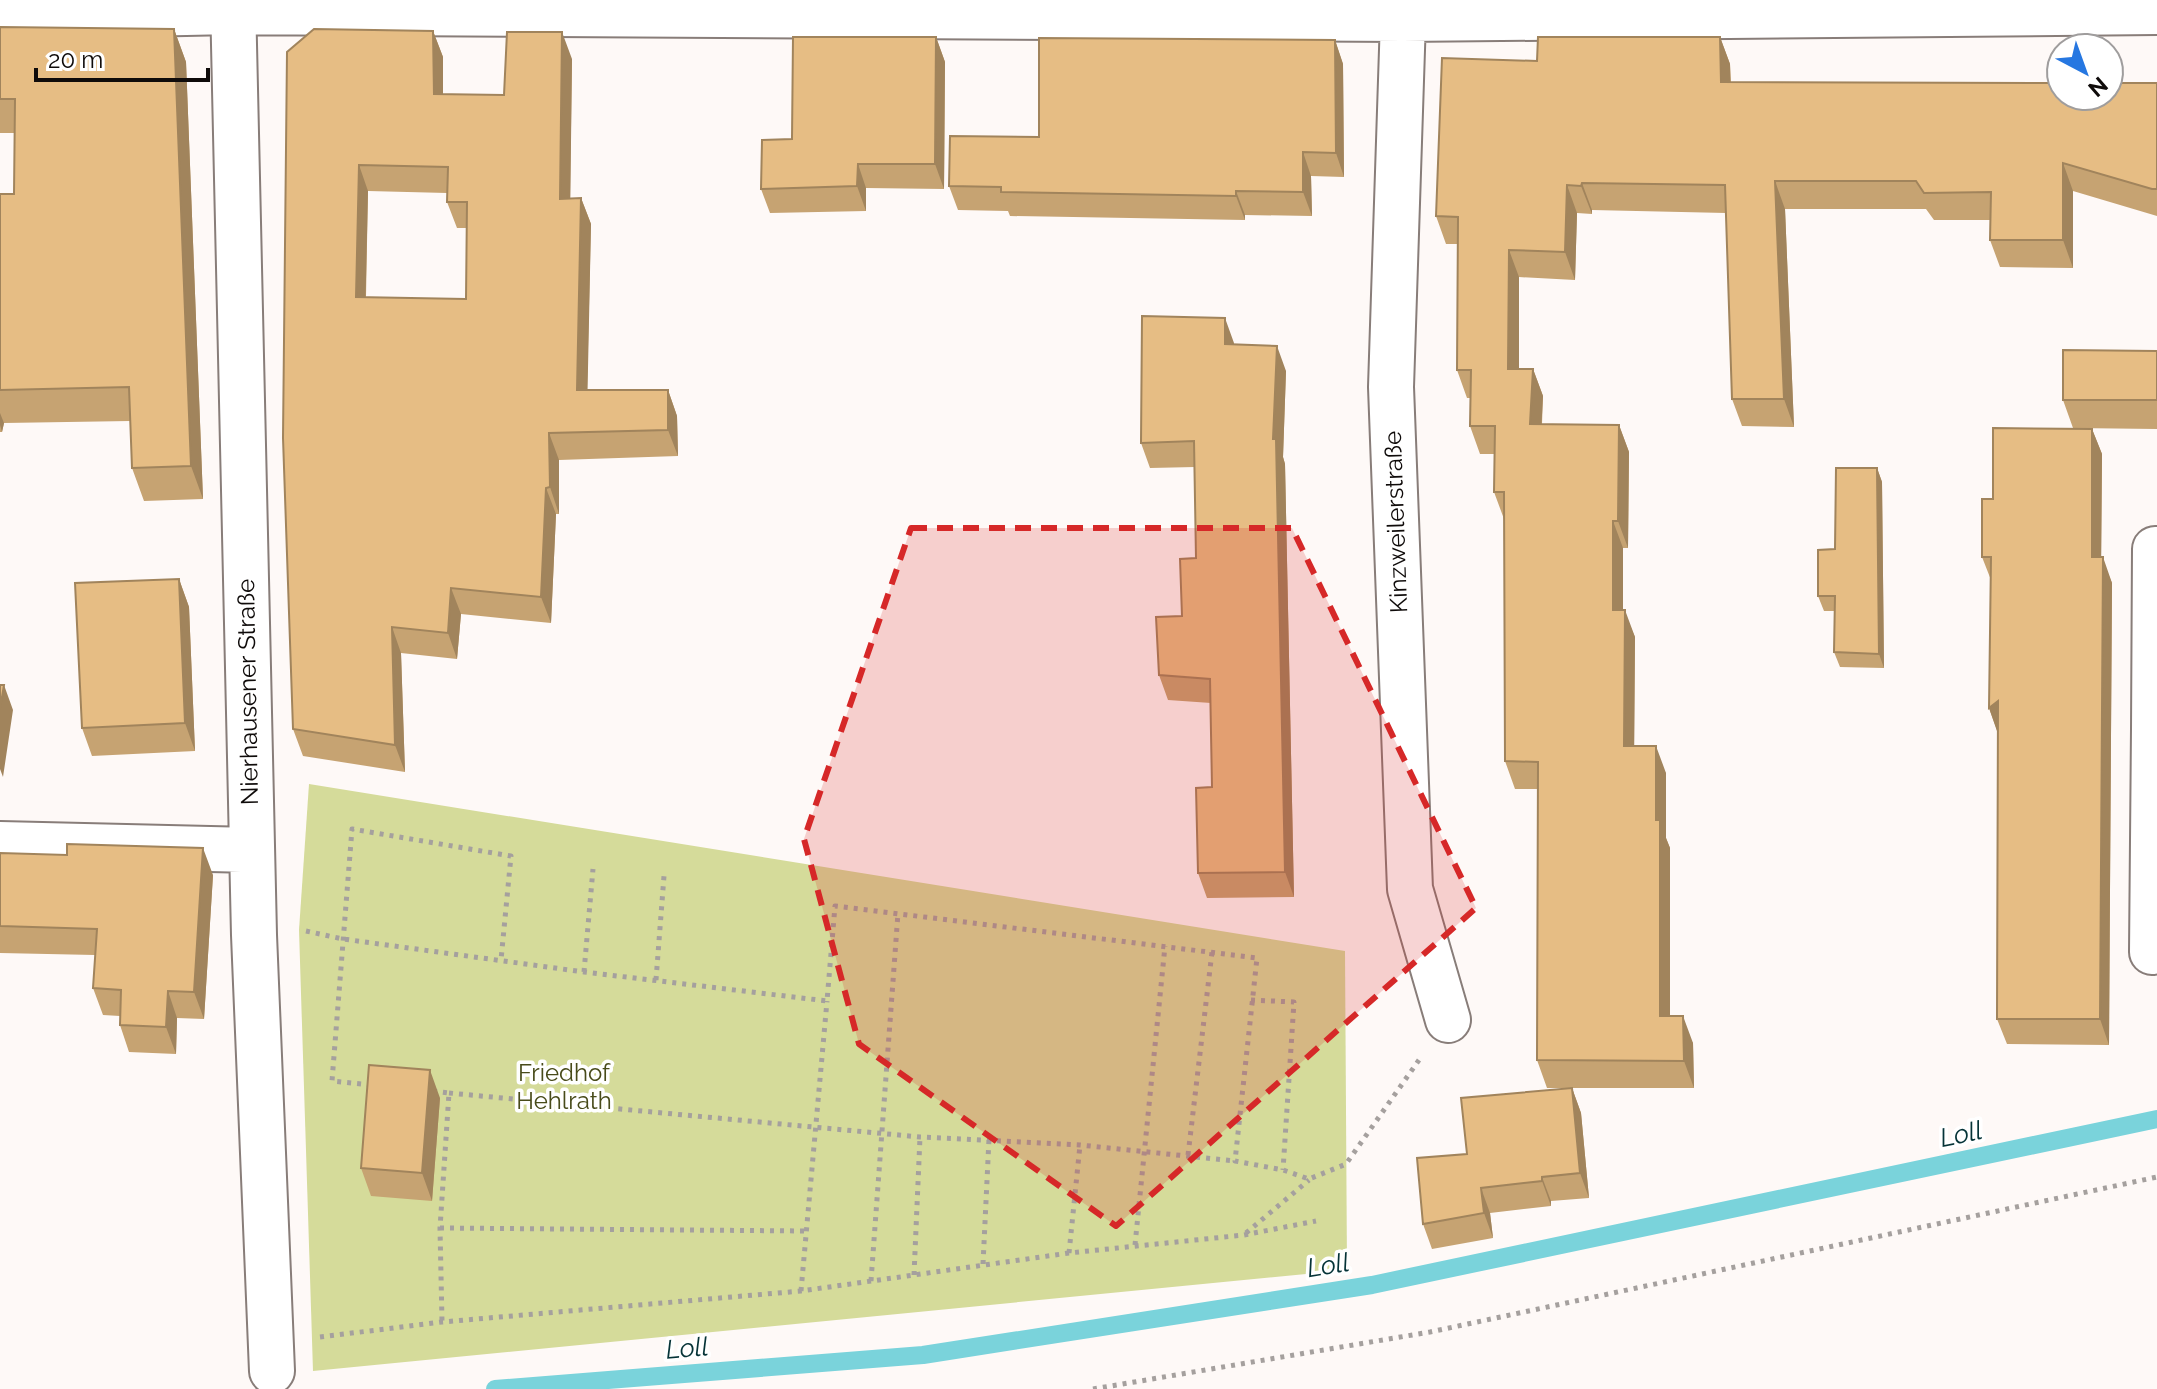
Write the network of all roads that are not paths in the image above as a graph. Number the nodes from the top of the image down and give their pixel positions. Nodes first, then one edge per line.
1 (233, 6) edge
2 (2157, 12) edge
3 (0, 17) edge
4 (1403, 19) junction
5 (2155, 549) dead end
6 (2155, 729) edge
7 (0, 844) edge
8 (252, 850) junction
9 (2152, 952) dead end
10 (1448, 1020) road end
11 (272, 1371) dead end

1 - 3 street
1 - 4 street
1 - 8 street, Nierhausener Straße
2 - 4 street
4 - 10 street, Kinzweilerstraße
5 - 6 street
6 - 9 street
7 - 8 street
8 - 11 street, Nierhausener Straße

